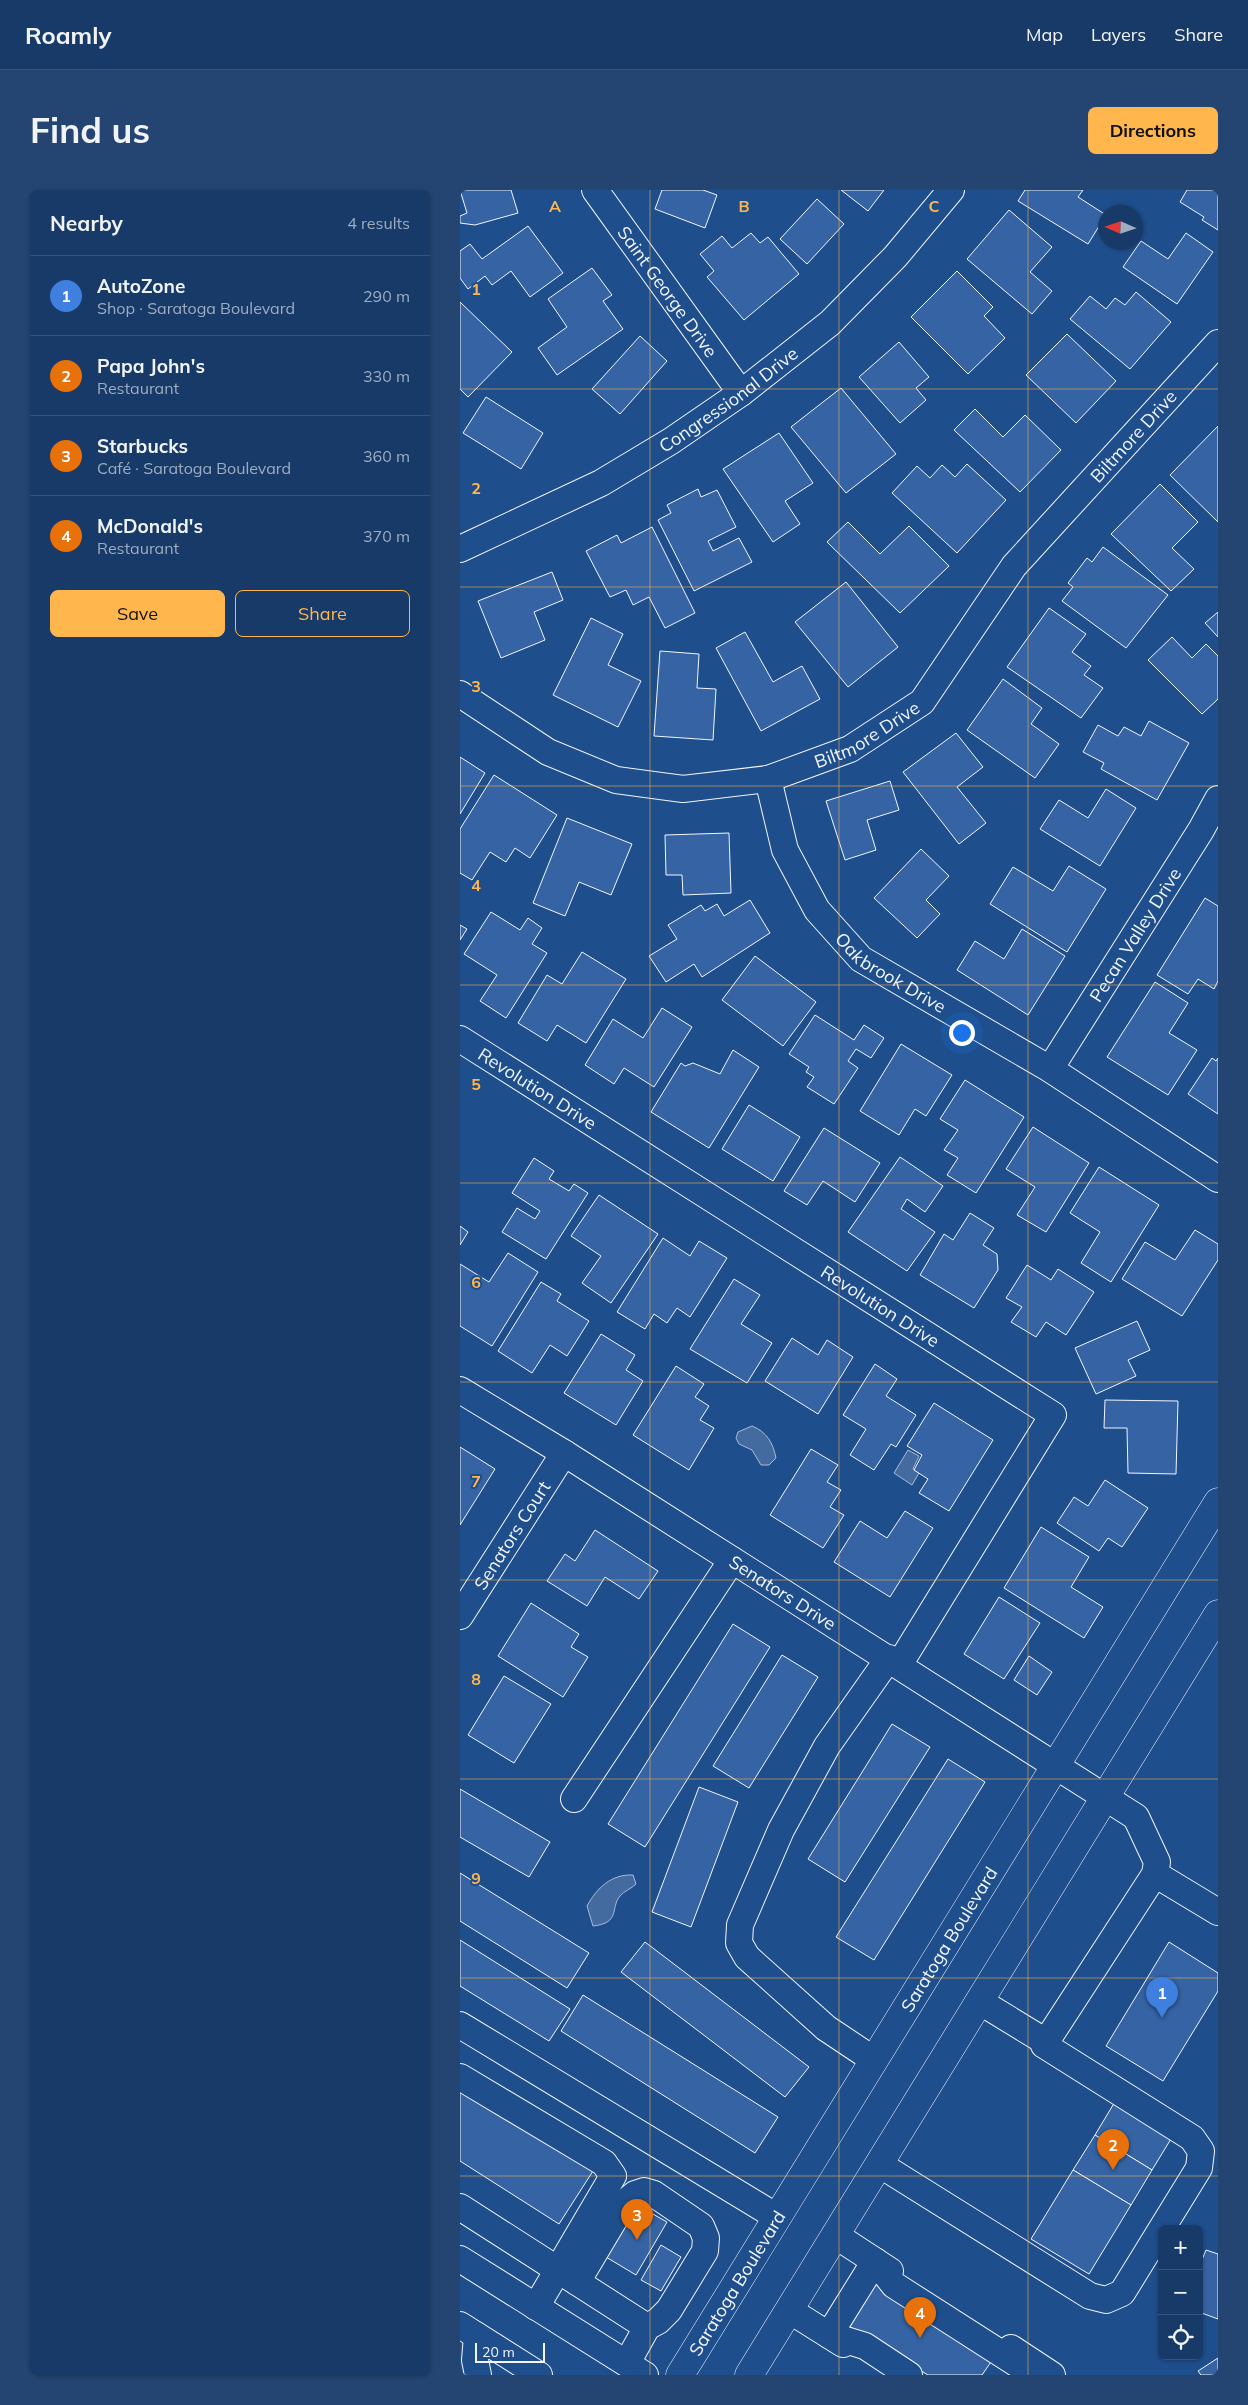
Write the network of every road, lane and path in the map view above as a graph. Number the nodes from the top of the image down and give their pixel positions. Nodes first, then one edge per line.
1 (595, 190) edge
2 (951, 190) edge
3 (1218, 343) edge
4 (741, 393) junction
5 (462, 545) edge
6 (460, 694) edge
7 (768, 780) junction
8 (1218, 799) edge
9 (1209, 836) edge
10 (460, 1039) edge
11 (1050, 1069) junction
12 (1218, 1179) edge
13 (460, 1390) edge
14 (564, 1453) junction
15 (1218, 1502) edge
16 (732, 1560) junction
17 (1218, 1614) edge
18 (460, 1616) edge
19 (894, 1662) junction
20 (1056, 1765) junction
21 (1105, 1796) junction
22 (574, 1799) dead end
23 (1155, 1874) junction
24 (1218, 1912) edge
25 (979, 2001) junction
26 (460, 2025) edge
27 (1046, 2042) junction
28 (874, 2060) junction
29 (460, 2077) edge
30 (879, 2164) junction
31 (460, 2207) edge
32 (777, 2217) junction
33 (835, 2235) junction
34 (460, 2259) edge
35 (875, 2261) junction
36 (568, 2276) junction
37 (536, 2307) junction
38 (789, 2310) junction
39 (647, 2327) junction
40 (468, 2331) edge
41 (829, 2335) junction
42 (636, 2369) edge
43 (1025, 2372) edge
44 (756, 2373) edge
45 (478, 2375) edge
46 (539, 2375) edge
47 (680, 2375) edge
48 (891, 2375) edge
49 (909, 2375) edge
50 (1052, 2375) edge

1 - 4 street, Saint George Drive
2 - 4 street, Congressional Drive
3 - 7 street, Biltmore Drive
4 - 5 street, Congressional Drive
6 - 7 street, Biltmore Drive
7 - 11 street, Oakbrook Drive
8 - 9 street, Pecan Valley Drive
9 - 11 street, Pecan Valley Drive
10 - 19 street, Revolution Drive
11 - 12 street, Oakbrook Drive
13 - 14 street, Senators Drive
14 - 16 street, Senators Drive
14 - 18 street, Senators Court
15 - 20 main road, Saratoga Boulevard
16 - 19 street, Senators Drive
16 - 22 street
17 - 21 main road
19 - 20 street, Senators Drive
19 - 28 street
20 - 21 street, Senators Drive
20 - 28 main road, Saratoga Boulevard
21 - 23 street, Senators Drive
21 - 25 main road
23 - 24 street
23 - 27 street
25 - 27 street
25 - 30 main road
26 - 32 street
27 - 30 street
28 - 32 main road, Saratoga Boulevard
29 - 36 street
30 - 33 main road
31 - 36 street
32 - 47 main road, Saratoga Boulevard
33 - 35 street
33 - 38 main road
34 - 37 street
35 - 41 street
35 - 43 street
35 - 50 street
36 - 37 street
36 - 39 street
36 - 39 street
37 - 42 street
38 - 41 street
38 - 44 main road
39 - 42 street
40 - 45 street
40 - 46 street
41 - 48 street
41 - 49 street

